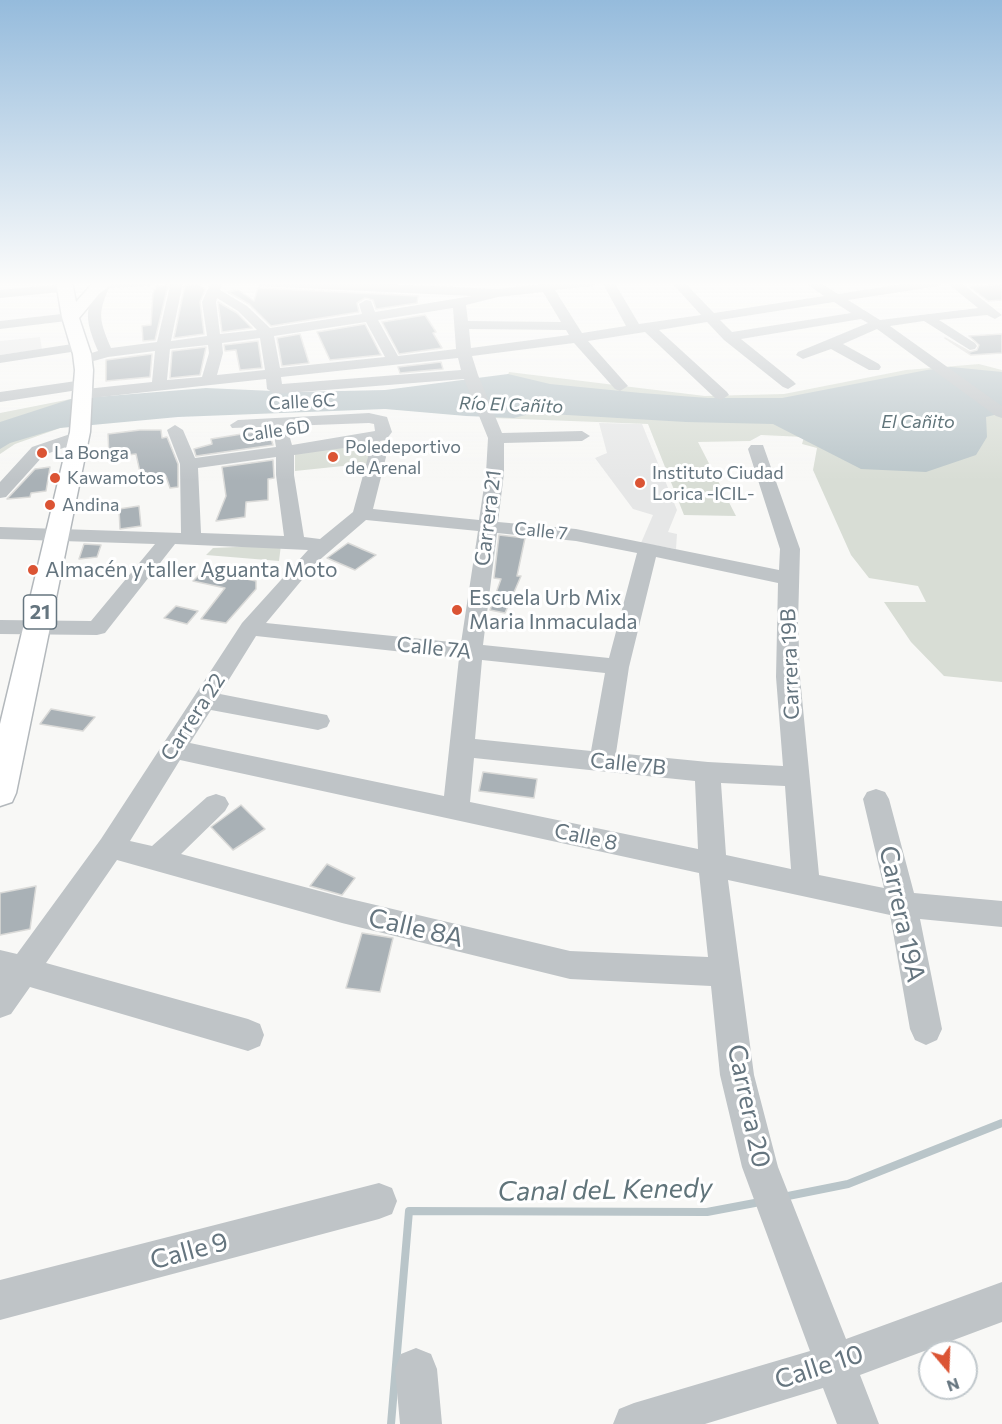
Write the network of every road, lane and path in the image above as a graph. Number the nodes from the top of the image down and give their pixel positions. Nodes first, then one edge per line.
1 (79, 348) edge
2 (105, 348) edge
3 (140, 348) edge
4 (163, 348) edge
5 (215, 348) edge
6 (269, 348) edge
7 (387, 348) edge
8 (463, 348) edge
9 (488, 348) edge
10 (589, 348) edge
11 (665, 348) edge
12 (743, 348) edge
13 (821, 348) edge
14 (841, 348) edge
15 (911, 348) edge
16 (106, 352) junction
17 (464, 353) junction
18 (81, 354) junction
19 (803, 355) dead end
20 (0, 359) edge
21 (393, 359) junction
22 (874, 367) dead end
23 (470, 375) junction
24 (208, 381) junction
25 (274, 382) junction
26 (788, 384) dead end
27 (159, 386) junction
28 (620, 386) dead end
29 (82, 392) junction
30 (721, 395) dead end
31 (3, 398) edge
32 (1002, 413) edge
33 (280, 424) junction
34 (238, 425) dead end
35 (175, 430) dead end
36 (493, 430) junction
37 (79, 434) junction
38 (582, 436) dead end
39 (369, 439) junction
40 (285, 449) junction
41 (757, 449) dead end
42 (189, 464) junction
43 (0, 493) edge
44 (362, 514) junction
45 (487, 525) junction
46 (0, 533) edge
47 (56, 535) junction
48 (170, 539) junction
49 (191, 540) junction
50 (295, 542) junction
51 (326, 546) junction
52 (648, 548) junction
53 (790, 579) junction
54 (0, 627) edge
55 (37, 627) junction
56 (250, 628) junction
57 (471, 652) junction
58 (618, 667) junction
59 (204, 700) junction
60 (318, 721) dead end
61 (460, 747) junction
62 (173, 749) junction
63 (602, 761) junction
64 (708, 772) junction
65 (797, 777) junction
66 (0, 793) edge
67 (876, 799) dead end
68 (216, 804) dead end
69 (456, 809) junction
70 (111, 847) junction
71 (157, 859) junction
72 (712, 864) junction
73 (806, 884) junction
74 (903, 904) junction
75 (1002, 914) edge
76 (12, 967) edge
77 (726, 972) junction
78 (0, 1003) edge
79 (926, 1029) dead end
80 (248, 1035) dead end
81 (379, 1201) dead end
82 (0, 1300) edge
83 (1002, 1302) edge
84 (834, 1364) junction
85 (416, 1369) dead end
86 (421, 1424) edge
87 (634, 1424) edge
88 (858, 1424) edge

1 - 18 main road, 21
2 - 16 street
3 - 16 street
4 - 27 street
5 - 24 street
6 - 25 street
7 - 21 street
8 - 17 street, Carrera 21
9 - 17 street
10 - 28 street
11 - 30 street
12 - 26 street
13 - 19 street
14 - 22 street
15 - 32 street
16 - 18 street
17 - 21 street
17 - 23 street, Carrera 21
18 - 20 street
18 - 29 main road, 21
21 - 25 street
23 - 25 street, Calle 6C
23 - 36 street, Carrera 21
24 - 25 street
24 - 27 street
27 - 29 street
29 - 31 street
29 - 37 main road, 21
33 - 34 street, Calle 6C
33 - 39 street, Calle 6C
33 - 40 street
35 - 42 street
36 - 38 street
36 - 45 street, Carrera 21
37 - 43 street
37 - 47 main road, 21
39 - 40 street, Calle 6D
39 - 44 street
40 - 42 street, Calle 6D
40 - 50 street
41 - 53 street, Carrera 19B
42 - 49 street
44 - 45 street, Calle 7
44 - 51 street, Carrera 22
45 - 52 street, Calle 7
45 - 57 street, Carrera 21
46 - 47 street
47 - 48 street
47 - 55 main road, 21
48 - 49 street
48 - 55 street
49 - 50 street
50 - 51 street
51 - 56 street, Carrera 22
52 - 53 street, Calle 7
52 - 58 street
53 - 65 street, Carrera 19B
54 - 55 street
55 - 66 main road, 21
56 - 57 street, Calle 7A
56 - 59 street, Carrera 22
57 - 58 street, Calle 7A
57 - 61 street, Carrera 21
58 - 63 street
59 - 60 street
59 - 62 street, Carrera 22
61 - 63 street, Calle 7B
61 - 69 street, Carrera 21
62 - 69 street, Calle 8
62 - 70 street, Carrera 22
63 - 64 street, Calle 7B
64 - 65 street, Calle 7B
64 - 72 street, Carrera 20
65 - 73 street, Carrera 19B
67 - 74 street, Carrera 19A
68 - 71 street
69 - 72 street, Calle 8
70 - 71 street, Calle 8A
70 - 76 street, Carrera 22
71 - 77 street, Calle 8A
72 - 73 street, Calle 8
72 - 77 street, Carrera 20
73 - 74 street, Calle 8
74 - 75 street, Calle 8
74 - 79 street, Carrera 19A
76 - 78 street, Carrera 22
76 - 80 street
77 - 84 street, Carrera 20
81 - 82 street, Calle 9
83 - 84 street, Calle 10
84 - 87 street, Calle 10
84 - 88 street, Carrera 20
85 - 86 street

